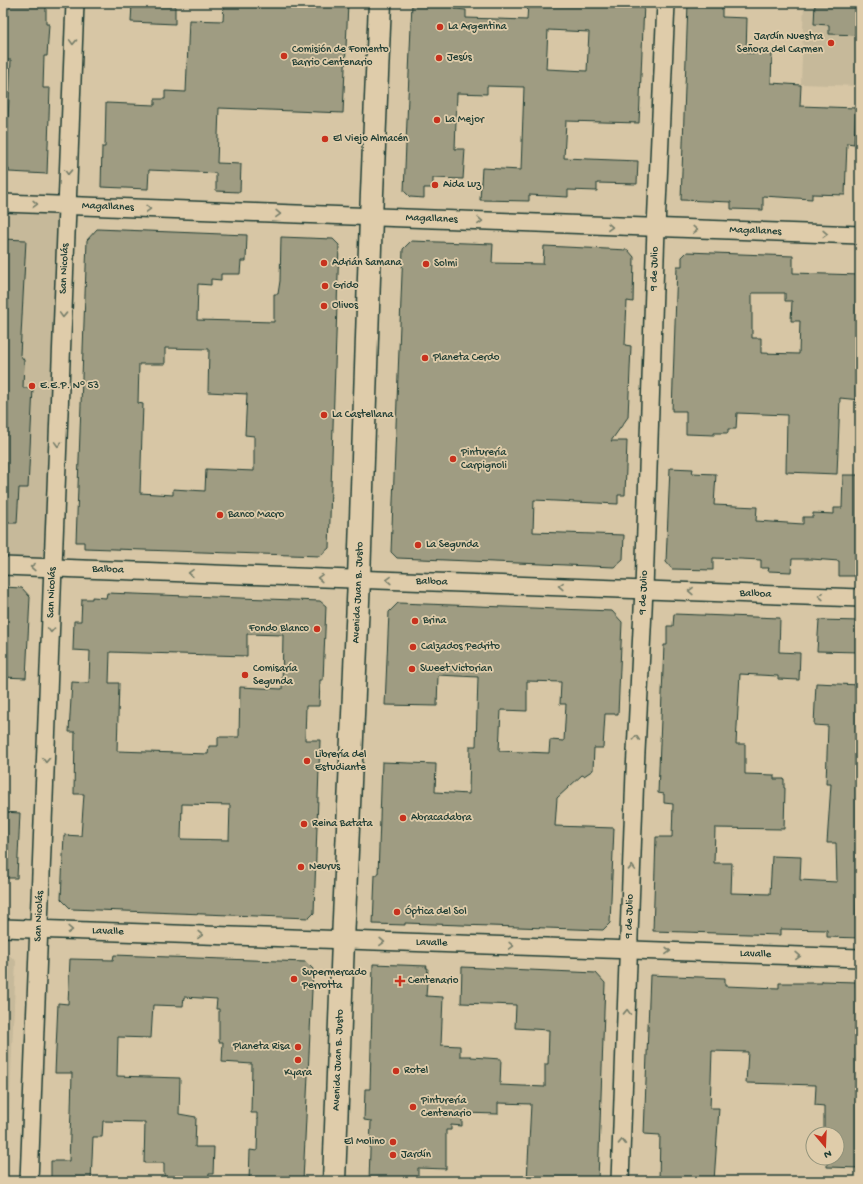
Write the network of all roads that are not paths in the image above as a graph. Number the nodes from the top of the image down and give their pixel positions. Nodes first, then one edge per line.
1 (75, 3) edge
2 (380, 3) edge
3 (666, 3) edge
4 (3, 203) edge
5 (67, 206) junction
6 (371, 217) junction
7 (656, 228) junction
8 (860, 235) edge
9 (3, 566) edge
10 (53, 568) junction
11 (359, 579) junction
12 (644, 589) junction
13 (860, 598) edge
14 (3, 928) edge
15 (39, 929) junction
16 (343, 941) junction
17 (629, 950) junction
18 (860, 958) edge
19 (29, 1181) edge
20 (334, 1181) edge
21 (620, 1181) edge

1 -> 5 street, San Nicolás
2 - 6 main road, Avenida Juan B. Justo
3 - 7 street, 9 de Julio
4 -> 5 street, Magallanes
5 -> 6 street, Magallanes
5 -> 10 street, San Nicolás
6 -> 7 street, Magallanes
6 - 11 main road, Avenida Juan B. Justo
7 -> 8 street, Magallanes
7 - 12 street, 9 de Julio
10 -> 9 street, Balboa
11 -> 10 street, Balboa
10 -> 15 street, San Nicolás
12 -> 11 street, Balboa
11 - 16 main road, Avenida Juan B. Justo
13 -> 12 street, Balboa
17 -> 12 street, 9 de Julio
14 - 15 street, Lavalle
15 -> 16 street, Lavalle
15 - 19 street, San Nicolás
16 -> 17 street, Lavalle
16 - 20 main road, Avenida Juan B. Justo
17 -> 18 street, Lavalle
21 -> 17 street, 9 de Julio

